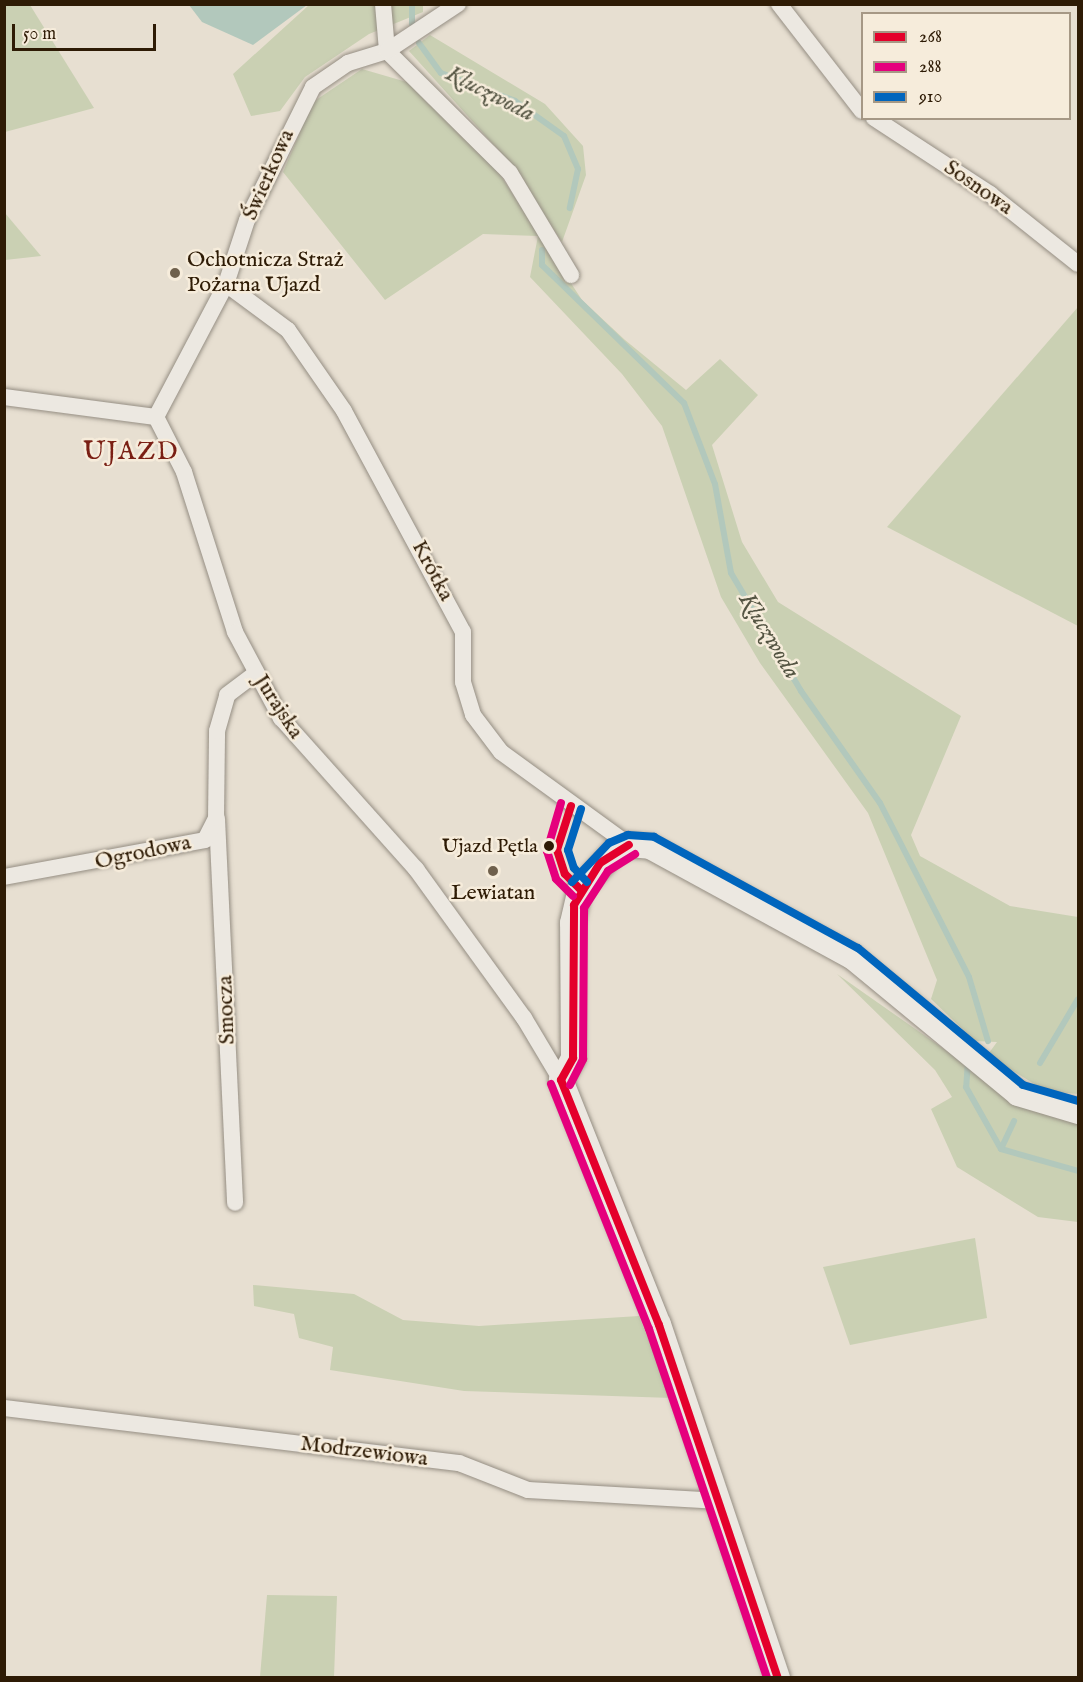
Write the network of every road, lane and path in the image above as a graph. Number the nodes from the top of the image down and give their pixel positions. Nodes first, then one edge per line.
1 (383, 4) edge
2 (458, 4) edge
3 (779, 4) edge
4 (387, 51) junction
5 (861, 110) edge
6 (877, 120) edge
7 (1078, 264) edge
8 (571, 275) dead end
9 (225, 284) junction
10 (4, 397) edge
11 (156, 417) junction
12 (255, 674) junction
13 (216, 818) junction
14 (629, 845) junction
15 (4, 877) edge
16 (561, 1080) junction
17 (1078, 1112) edge
18 (235, 1203) dead end
19 (4, 1408) edge
20 (720, 1501) junction
21 (778, 1677) edge

1 - 4 street
2 - 4 street, Świerkowa
3 - 5 street
4 - 8 street
4 - 9 street, Świerkowa
6 - 7 street, Sosnowa
9 - 11 street, Świerkowa
9 - 14 street, Krótka
10 - 11 street
11 - 12 street, Jurajska
12 - 13 street, Ogrodowa
12 - 16 street, Jurajska
13 - 15 street, Ogrodowa
13 - 18 street, Smocza
14 - 16 street
14 - 17 street
16 - 20 street
19 - 20 street, Modrzewiowa
20 - 21 street

